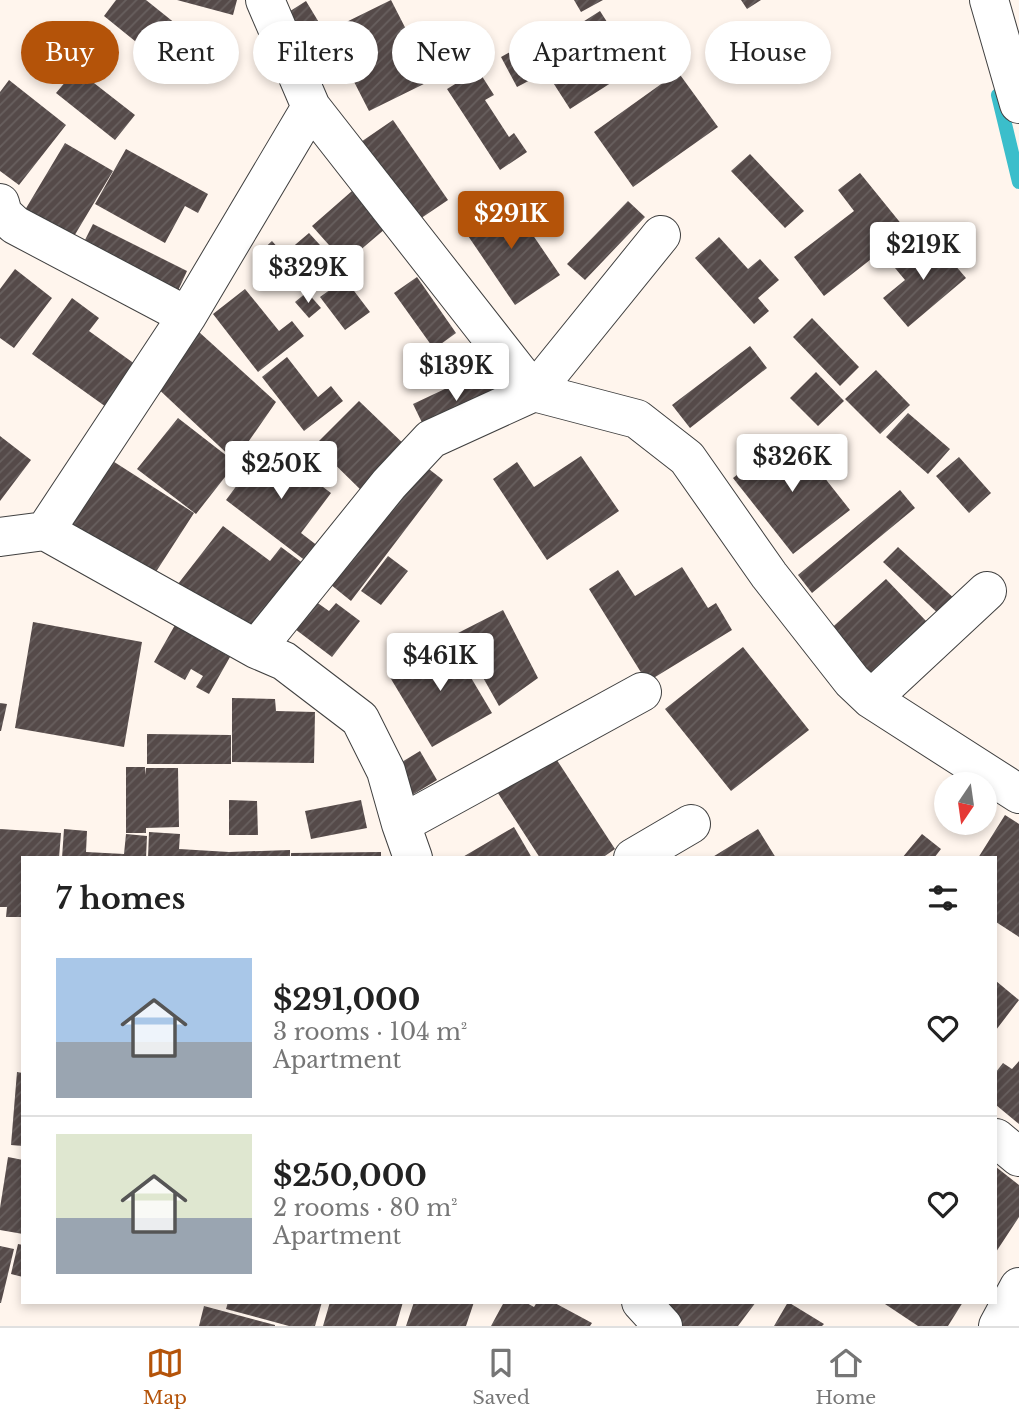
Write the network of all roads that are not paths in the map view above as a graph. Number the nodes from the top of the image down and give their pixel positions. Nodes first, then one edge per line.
1 (265, 0) edge
2 (989, 0) edge
3 (1019, 104) edge
4 (311, 107) junction
5 (0, 203) edge
6 (661, 235) dead end
7 (187, 316) junction
8 (534, 392) junction
9 (45, 531) junction
10 (0, 537) edge
11 (987, 591) dead end
12 (256, 649) junction
13 (642, 692) dead end
14 (871, 699) junction
15 (1019, 794) edge
16 (691, 824) dead end
17 (407, 841) edge
18 (636, 856) edge
19 (997, 1139) edge
20 (1019, 1157) edge
21 (1019, 1287) edge
22 (643, 1304) edge
23 (663, 1326) edge
24 (998, 1326) edge

1 - 4 street
2 - 3 street
4 - 7 street
4 - 8 street
5 - 7 street
6 - 8 street
7 - 9 street
8 - 12 street
8 - 14 street
9 - 10 street
9 - 12 street
11 - 14 street
12 - 17 street
13 - 17 street
14 - 15 street
16 - 18 street
19 - 20 street
21 - 24 street
22 - 23 street

